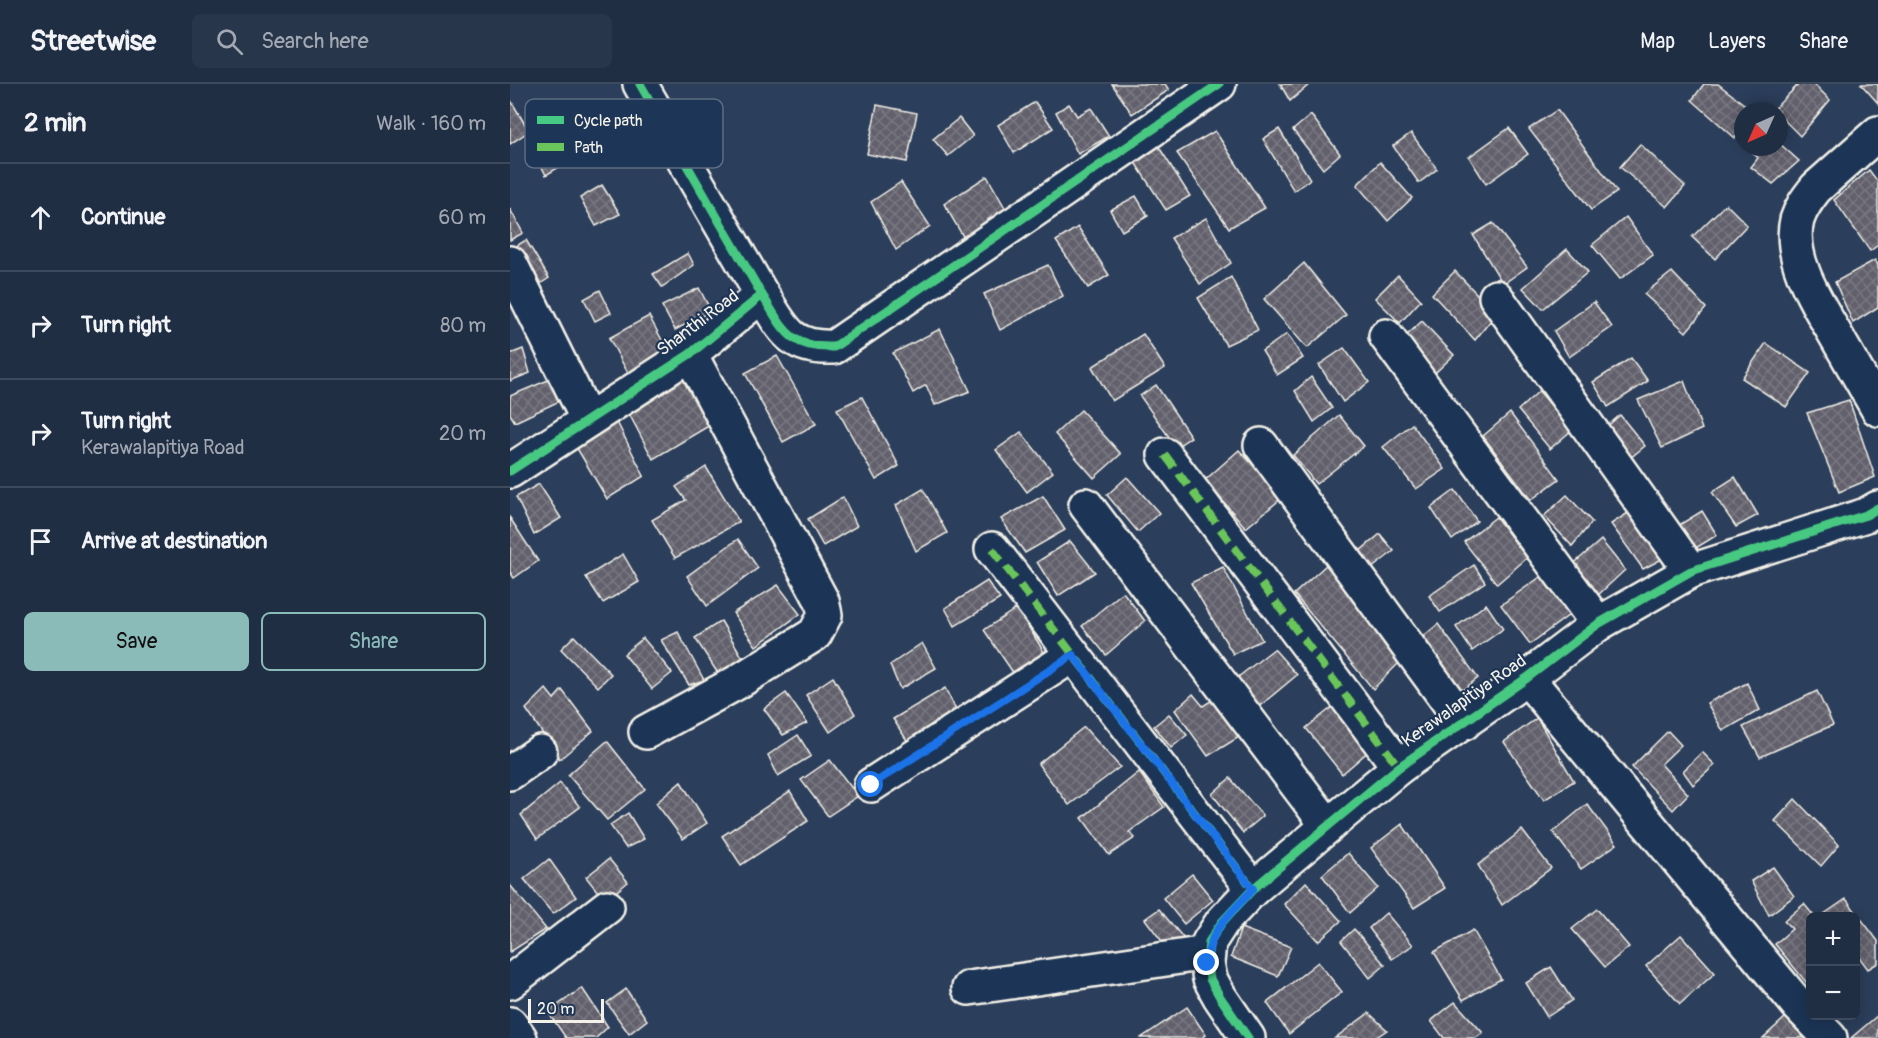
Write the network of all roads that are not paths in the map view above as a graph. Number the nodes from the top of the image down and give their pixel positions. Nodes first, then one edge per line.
1 (640, 84) edge
2 (1219, 84) edge
3 (649, 99) edge
4 (1878, 133) edge
5 (689, 168) edge
6 (510, 263) edge
7 (762, 295) junction
8 (1496, 297) dead end
9 (1386, 336) dead end
10 (690, 354) junction
11 (1878, 409) edge
12 (588, 420) junction
13 (1261, 446) dead end
14 (1165, 455) dead end
15 (510, 470) edge
16 (1086, 505) dead end
17 (1878, 508) edge
18 (992, 549) dead end
19 (1691, 571) junction
20 (1598, 624) junction
21 (1073, 655) junction
22 (1527, 678) junction
23 (1464, 723) junction
24 (646, 732) dead end
25 (540, 752) dead end
26 (1399, 767) junction
27 (510, 773) edge
28 (871, 785) dead end
29 (1328, 826) junction
30 (1253, 889) junction
31 (607, 907) dead end
32 (1207, 953) junction
33 (510, 982) edge
34 (969, 988) dead end
35 (510, 1024) edge
36 (520, 1038) edge
37 (1248, 1038) edge
38 (1830, 1038) edge

1 - 3 street, Shanthi Road
2 - 7 street
4 - 11 street
5 - 7 street, Shanthi Road
6 - 12 street
7 - 10 street, Shanthi Road
8 - 19 street
9 - 20 street
10 - 12 street, Shanthi Road
10 - 24 street
12 - 15 street, Shanthi Road
13 - 23 street
14 - 26 street
16 - 29 street
17 - 19 street, Kerawalapitiya Road
18 - 21 street
19 - 20 street, Kerawalapitiya Road
20 - 22 street, Kerawalapitiya Road
21 - 28 street
21 - 30 street
22 - 23 street, Kerawalapitiya Road
22 - 38 street
23 - 26 street, Kerawalapitiya Road
25 - 27 street
26 - 29 street, Kerawalapitiya Road
29 - 30 street, Kerawalapitiya Road
30 - 32 street, Kerawalapitiya Road
31 - 33 street
32 - 34 street
32 - 37 street
35 - 36 street

